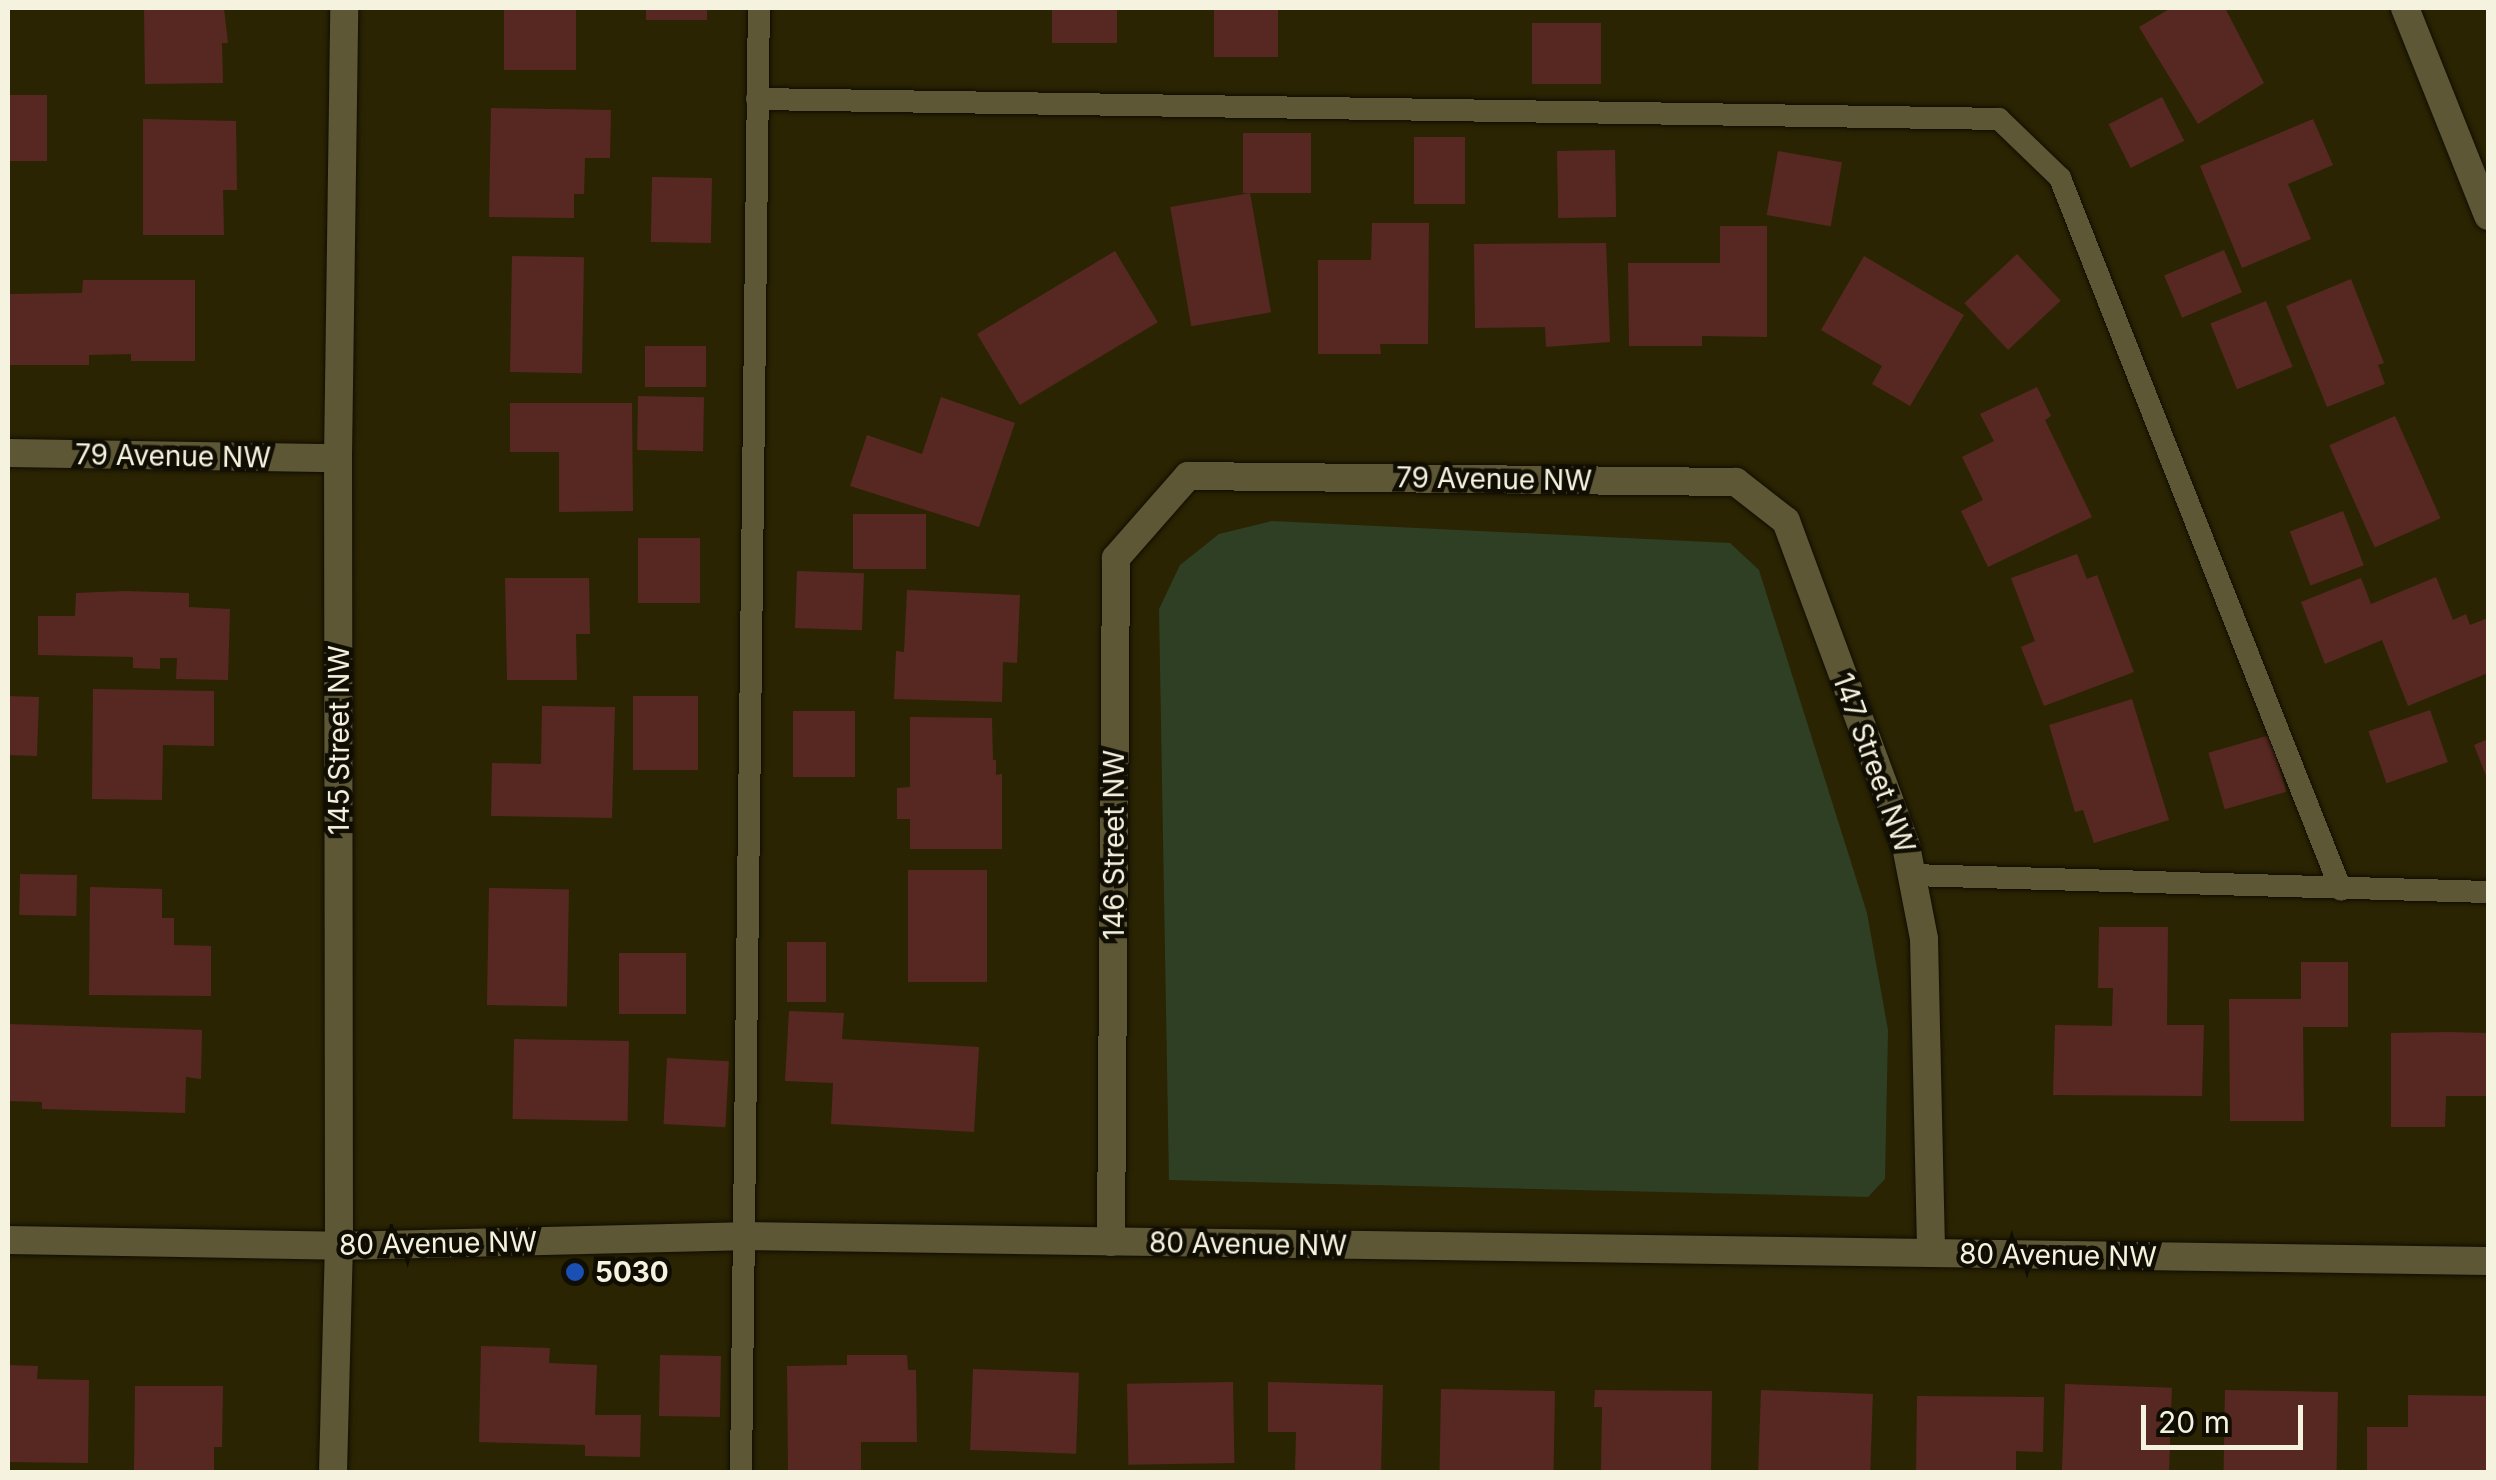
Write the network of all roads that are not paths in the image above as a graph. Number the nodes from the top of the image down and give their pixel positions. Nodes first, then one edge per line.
1 (344, 8) edge
2 (758, 8) edge
3 (2405, 8) edge
4 (758, 99) junction
5 (2488, 216) edge
6 (8, 453) edge
7 (338, 458) junction
8 (1188, 476) joint
9 (1786, 522) joint
10 (1912, 875) junction
11 (2341, 890) junction
12 (2488, 892) edge
13 (742, 1236) junction
14 (8, 1240) edge
15 (1111, 1242) junction
16 (340, 1246) junction
17 (1932, 1254) junction
18 (2488, 1261) edge
19 (333, 1472) edge
20 (741, 1472) edge

1 - 7 street, 145 Street NW
2 - 4 lane
3 - 5 street
4 - 11 lane
4 - 13 lane
6 - 7 street, 79 Avenue NW
7 - 16 street, 145 Street NW
8 - 9 street, 79 Avenue NW
8 - 15 street, 146 Street NW
9 - 10 street, 147 Street NW
10 - 11 lane
10 - 17 street, 147 Street NW
11 - 12 lane
13 - 15 street, 80 Avenue NW
13 - 16 street, 80 Avenue NW
13 - 20 lane
14 - 16 street, 80 Avenue NW
15 - 17 street, 80 Avenue NW
16 - 19 street, 145 Street NW
17 - 18 street, 80 Avenue NW

